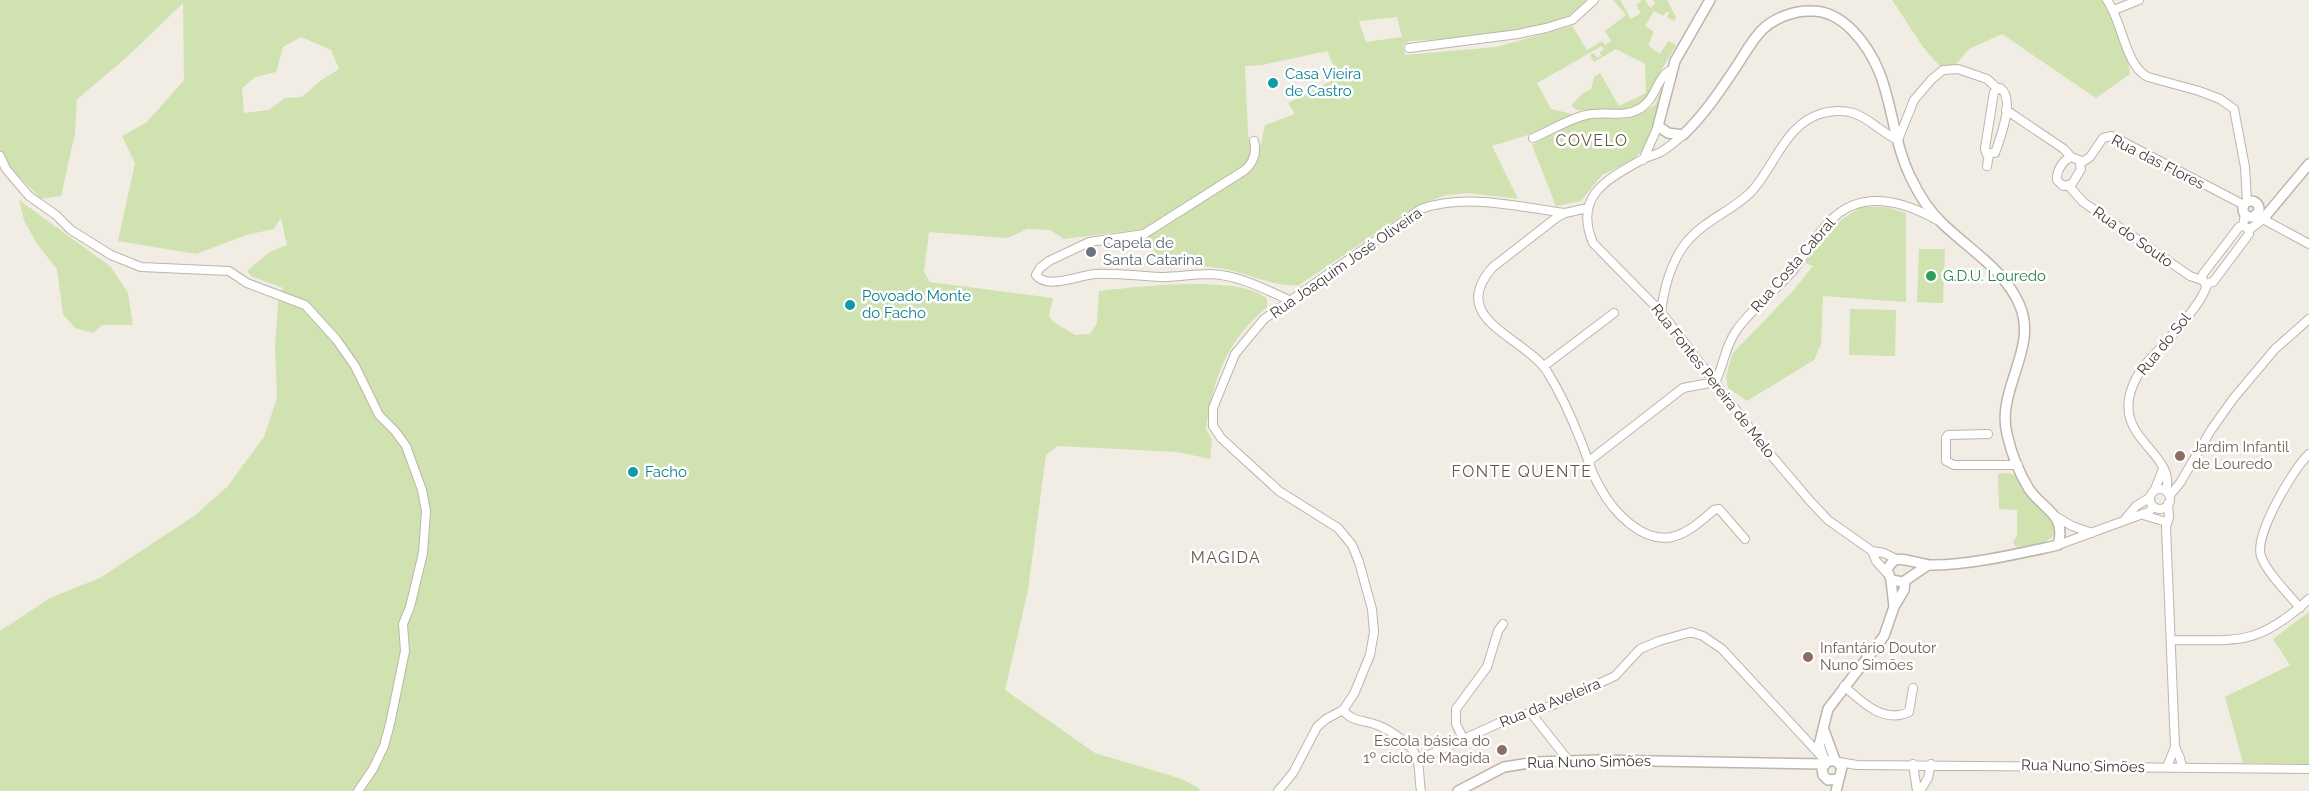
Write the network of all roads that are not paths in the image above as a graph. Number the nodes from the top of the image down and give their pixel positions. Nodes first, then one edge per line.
1 (1594, 0) edge
2 (1710, 0) edge
3 (2107, 0) edge
4 (2139, 0) edge
5 (2114, 10) junction
6 (1408, 48) dead end
7 (1673, 69) junction
8 (1998, 88) junction
9 (1993, 106) junction
10 (2006, 109) junction
11 (1658, 126) junction
12 (1683, 135) junction
13 (1533, 138) dead end
14 (1898, 140) junction
15 (1254, 141) dead end
16 (1989, 154) junction
17 (0, 156) edge
18 (2071, 157) junction
19 (1643, 160) junction
20 (2081, 163) junction
21 (2309, 164) edge
22 (1987, 165) dead end
23 (2069, 186) junction
24 (2245, 207) junction
25 (1588, 208) junction
26 (1565, 213) junction
27 (2260, 216) junction
28 (1942, 223) junction
29 (2246, 228) junction
30 (2309, 244) edge
31 (2205, 282) junction
32 (1289, 300) junction
33 (1661, 312) junction
34 (1614, 313) dead end
35 (2309, 320) edge
36 (1544, 366) junction
37 (1715, 382) junction
38 (1988, 434) dead end
39 (2309, 454) edge
40 (1588, 460) junction
41 (2018, 465) junction
42 (2164, 471) junction
43 (2184, 477) junction
44 (2155, 489) junction
45 (2168, 493) junction
46 (2149, 498) junction
47 (2168, 504) junction
48 (2157, 508) junction
49 (2141, 514) junction
50 (2055, 516) junction
51 (2126, 518) junction
52 (2165, 524) junction
53 (2092, 533) junction
54 (1745, 539) dead end
55 (2058, 545) junction
56 (1872, 551) junction
57 (1896, 559) junction
58 (1907, 562) junction
59 (1928, 565) junction
60 (1889, 577) junction
61 (1907, 579) junction
62 (2309, 599) edge
63 (1894, 607) junction
64 (2300, 608) junction
65 (1503, 624) dead end
66 (2171, 640) junction
67 (1844, 686) junction
68 (1913, 688) dead end
69 (1343, 710) junction
70 (1531, 713) junction
71 (1823, 727) junction
72 (1464, 740) junction
73 (2175, 747) junction
74 (1418, 760) junction
75 (1568, 760) junction
76 (1826, 762) junction
77 (1803, 763) junction
78 (1913, 764) junction
79 (1931, 764) junction
80 (1857, 765) junction
81 (2167, 766) junction
82 (2182, 767) junction
83 (2309, 769) edge
84 (1840, 776) junction
85 (358, 791) edge
86 (1278, 791) edge
87 (1421, 791) edge
88 (1458, 791) edge
89 (1830, 791) edge
90 (1836, 791) edge
91 (1918, 791) edge

1 - 6 street
2 - 7 street
3 - 5 street
4 - 5 street
5 - 24 street, Rua do Sol
7 - 11 street
7 - 13 street
8 - 9 street
8 - 10 street
8 - 14 street
9 - 10 street
9 - 16 street
10 - 16 street
10 - 18 street
11 - 12 street
11 - 19 street
12 - 14 street
12 - 19 street
14 - 28 street
14 - 33 street
15 - 32 street
16 - 22 street
17 - 85 street
18 - 20 street
18 - 23 street, Rua do Souto
19 - 25 street
20 - 23 street
20 - 24 street, Rua das Flores
21 - 27 street, Rua do Sol
23 - 31 street, Rua do Souto
24 - 27 street, Rua das Flores
24 - 27 street, Rua das Flores
24 - 29 street, Rua do Sol
25 - 26 street
25 - 33 street, Rua Fontes Pereira de Melo
26 - 32 street, Rua Joaquim José Oliveira
26 - 36 street
27 - 29 street, Rua do Sol
27 - 30 street
28 - 37 street, Rua Costa Cabral
28 - 41 street
29 - 31 street, Rua do Sol
29 - 31 street, Rua do Sol
31 - 42 street, Rua do Sol
32 - 69 street, Rua Joaquim José Oliveira
33 - 37 street, Rua Fontes Pereira de Melo
34 - 36 street
35 - 43 street
36 - 40 street
37 - 40 street
37 - 56 street, Rua Fontes Pereira de Melo
38 - 41 street
39 - 64 street
40 - 54 street
41 - 50 street
42 - 43 street
42 - 44 street
42 - 45 street
43 - 45 street
44 - 45 street
44 - 46 street
45 - 47 street
46 - 48 street
46 - 51 street, Rua Fontes Pereira de Melo
47 - 48 street
47 - 52 street
48 - 49 street, Rua Fontes Pereira de Melo
48 - 52 street
49 - 51 street, Rua Fontes Pereira de Melo
49 - 52 street
50 - 53 street
50 - 55 street
51 - 53 street, Rua Fontes Pereira de Melo
52 - 66 street
53 - 55 street, Rua Fontes Pereira de Melo
55 - 59 street, Rua Fontes Pereira de Melo
56 - 57 street, Rua Fontes Pereira de Melo
56 - 60 street, Rua Fontes Pereira de Melo
57 - 58 street, Rua Fontes Pereira de Melo
57 - 60 street
58 - 59 street, Rua Fontes Pereira de Melo
58 - 61 street
59 - 61 street, Rua Fontes Pereira de Melo
60 - 61 street
60 - 63 street, Rua Fontes Pereira de Melo
61 - 63 street
62 - 64 street
63 - 67 street
64 - 66 street
65 - 72 street
66 - 73 street
67 - 68 street
67 - 71 street
69 - 74 street
69 - 86 street
70 - 72 street, Rua da Aveleira
70 - 75 street
70 - 76 street, Rua da Aveleira
71 - 76 street
71 - 76 street
72 - 74 street, Rua da Aveleira
73 - 81 street
73 - 82 street
74 - 87 street
75 - 77 street, Rua Nuno Simões
75 - 88 street, Rua Nuno Simões
76 - 77 street, Rua Nuno Simões
76 - 77 street
76 - 80 street, Rua Nuno Simões
76 - 84 street
76 - 84 street
76 - 89 street
78 - 79 street, Rua Nuno Simões
78 - 80 street, Rua Nuno Simões
78 - 91 street
79 - 81 street, Rua Nuno Simões
79 - 91 street
80 - 84 street, Rua Nuno Simões
81 - 82 street, Rua Nuno Simões
82 - 83 street, Rua Nuno Simões
84 - 90 street

